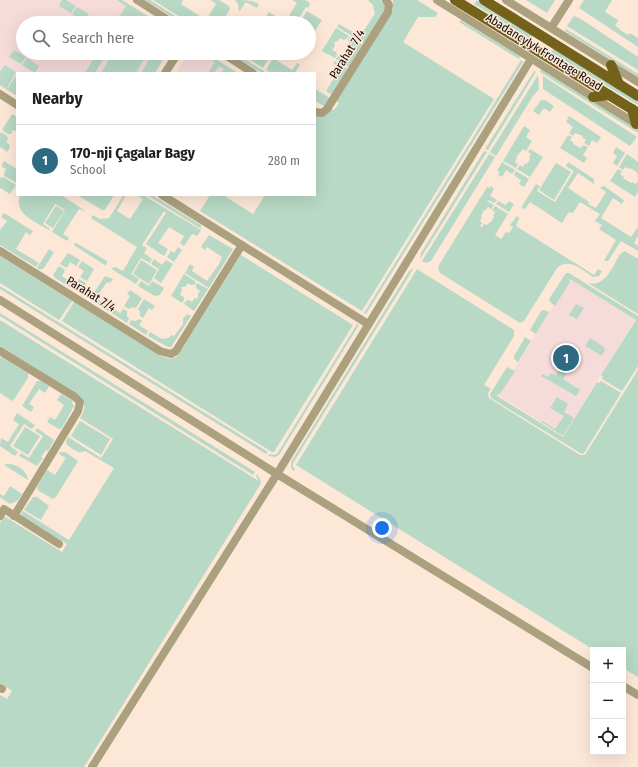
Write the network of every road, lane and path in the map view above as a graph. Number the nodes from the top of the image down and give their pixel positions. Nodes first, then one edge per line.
1 (136, 0) edge
2 (386, 0) edge
3 (437, 0) edge
4 (456, 0) edge
5 (484, 0) edge
6 (506, 0) edge
7 (569, 0) edge
8 (162, 16) edge
9 (551, 28) junction
10 (531, 59) junction
11 (174, 60) edge
12 (233, 60) edge
13 (611, 65) junction
14 (167, 72) edge
15 (251, 72) edge
16 (638, 82) edge
17 (619, 84) junction
18 (0, 94) edge
19 (609, 95) junction
20 (638, 96) edge
21 (593, 97) junction
22 (16, 104) edge
23 (635, 111) edge
24 (316, 112) edge
25 (637, 124) edge
26 (164, 196) edge
27 (242, 245) junction
28 (0, 251) edge
29 (0, 300) edge
30 (368, 324) junction
31 (0, 351) edge
32 (277, 474) junction
33 (1, 511) edge
34 (14, 516) junction
35 (59, 544) dead end
36 (590, 666) edge
37 (626, 688) edge
38 (638, 695) edge
39 (92, 767) edge

1 - 8 street
2 - 24 street, Parahat 7/4
3 - 10 street, Abadancylyk Frontage Road
4 - 19 main road
5 - 17 main road
6 - 9 street, Abadancylyk Frontage Road
7 - 9 street
9 - 13 street, Abadancylyk Frontage Road
10 - 21 street, Abadancylyk Frontage Road
10 - 30 street
11 - 14 street
12 - 15 street
13 - 16 street, Abadancylyk Frontage Road
13 - 17 main road
17 - 20 main road
18 - 22 street
19 - 21 main road
19 - 23 main road
21 - 25 street, Abadancylyk Frontage Road
23 - 25 main road
26 - 27 street
27 - 28 street, Parahat 7/4
27 - 30 street
29 - 32 street
30 - 32 street
31 - 34 street
32 - 36 street
32 - 39 street
33 - 34 street
34 - 35 street
37 - 38 street

